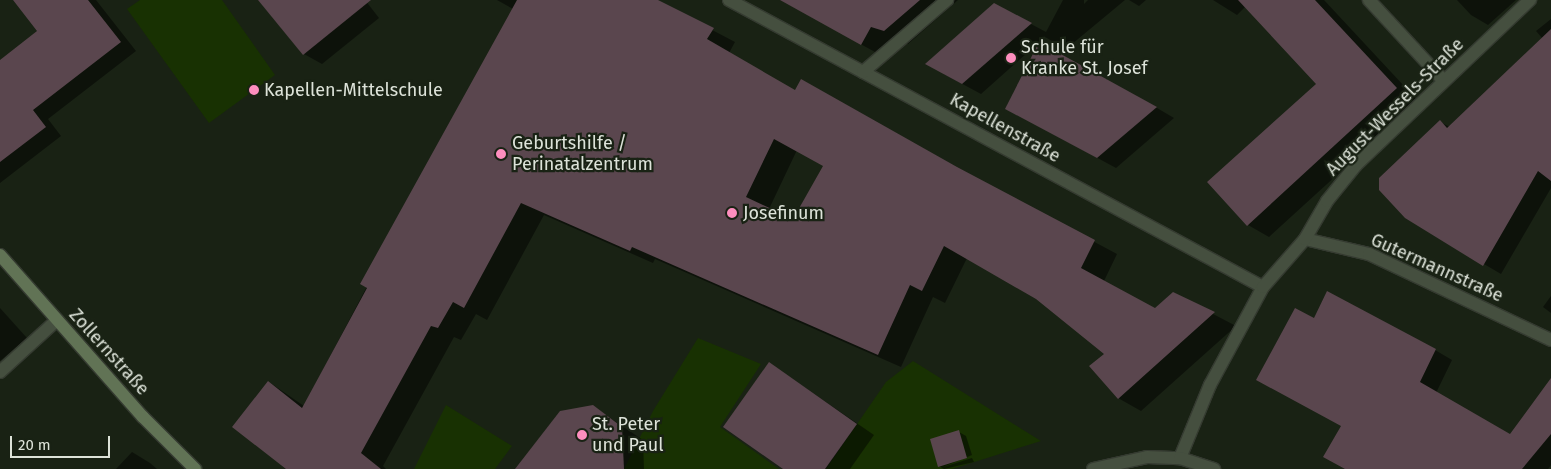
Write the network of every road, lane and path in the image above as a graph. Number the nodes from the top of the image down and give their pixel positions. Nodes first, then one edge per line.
1 (729, 0) edge
2 (947, 0) edge
3 (1369, 0) edge
4 (1530, 0) edge
5 (863, 72) junction
6 (1444, 81) junction
7 (1305, 239) junction
8 (0, 254) edge
9 (1264, 286) junction
10 (57, 320) junction
11 (1551, 340) edge
12 (0, 372) edge
13 (1180, 458) junction
14 (195, 469) edge
15 (1093, 469) edge
16 (1214, 469) edge

1 - 5 street, Kapellenstraße
2 - 5 street
3 - 6 street
4 - 6 street, August-Wessels-Straße
5 - 9 street, Kapellenstraße
6 - 7 street, August-Wessels-Straße
7 - 9 street, August-Wessels-Straße
7 - 11 street, Gutermannstraße
8 - 10 street, Zollernstraße
9 - 13 street, August-Wessels-Straße
10 - 12 street
10 - 14 street, Zollernstraße
13 - 15 street
13 - 16 street

